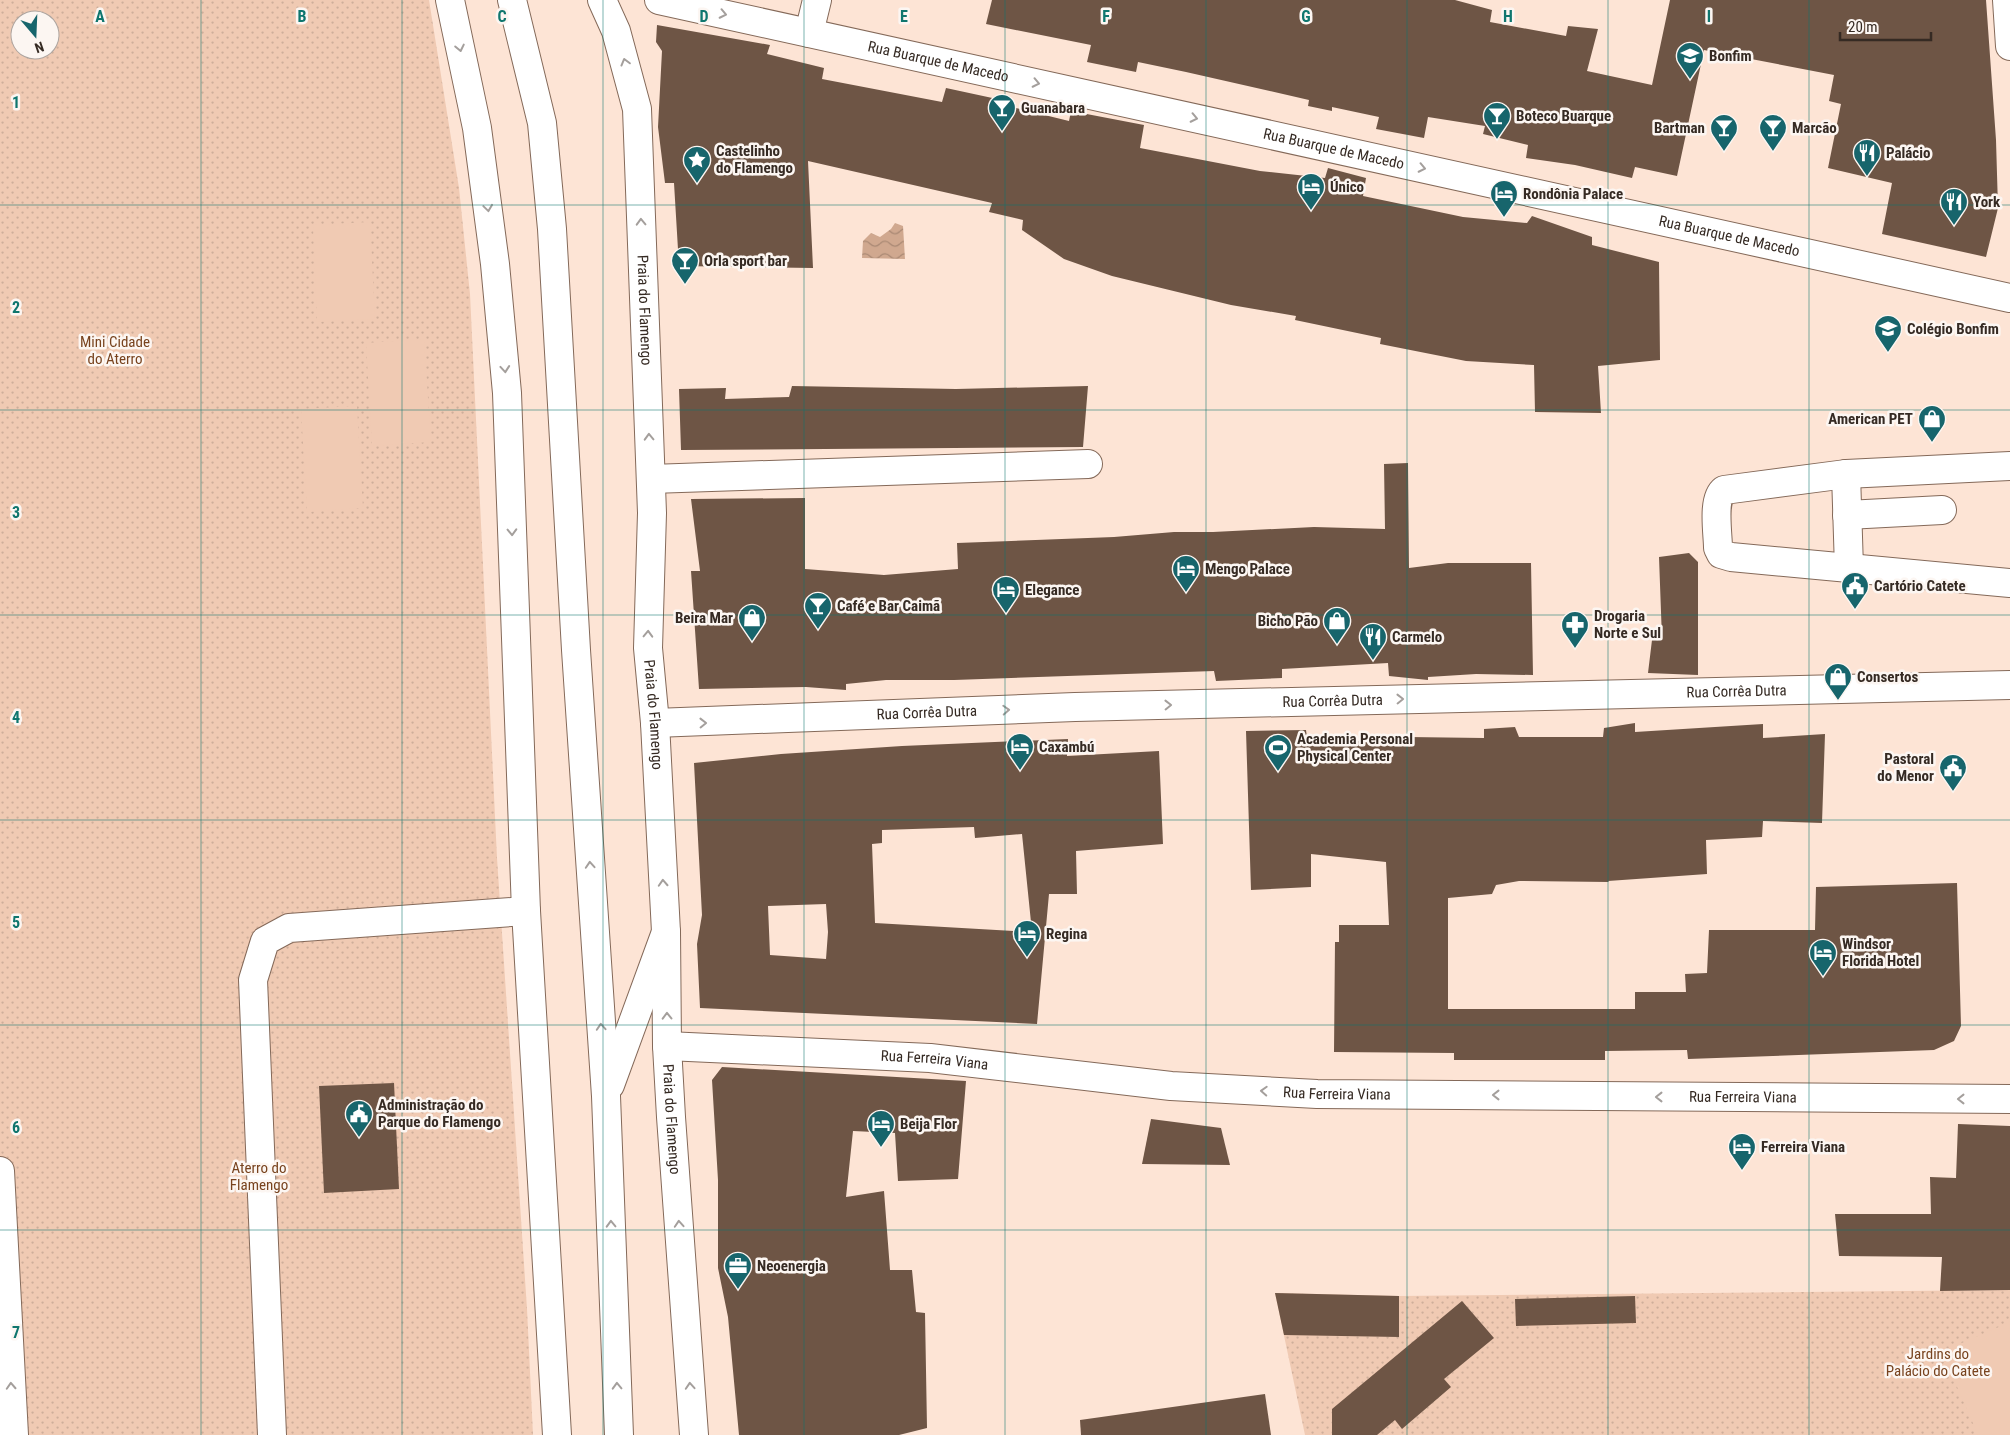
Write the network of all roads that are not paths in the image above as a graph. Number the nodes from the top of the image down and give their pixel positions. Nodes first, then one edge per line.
1 (450, 0) edge
2 (512, 0) edge
3 (602, 0) edge
4 (659, 0) edge
5 (817, 0) edge
6 (2008, 0) edge
7 (809, 33) junction
8 (2010, 46) edge
9 (2010, 298) edge
10 (1088, 464) dead end
11 (2010, 466) edge
12 (1846, 474) junction
13 (651, 479) junction
14 (1942, 510) dead end
15 (1846, 515) junction
16 (1849, 568) junction
17 (2010, 583) edge
18 (2010, 685) edge
19 (654, 724) junction
20 (526, 911) junction
21 (666, 932) junction
22 (667, 1046) junction
23 (606, 1096) junction
24 (2010, 1099) edge
25 (0, 1171) edge
26 (14, 1435) edge
27 (272, 1435) edge
28 (557, 1435) edge
29 (619, 1435) edge
30 (694, 1435) edge

1 -> 20 main road
23 -> 2 main road
13 -> 3 main road, Praia do Flamengo
4 -> 7 main road, Rua Buarque de Macedo
5 - 7 main road
6 - 8 main road
7 -> 9 main road, Rua Buarque de Macedo
10 - 13 main road
11 - 12 main road
12 - 15 main road
12 - 16 main road
19 -> 13 main road, Praia do Flamengo
14 - 15 main road
15 - 16 main road
16 - 17 main road
19 -> 18 main road, Rua Corrêa Dutra
21 -> 19 main road, Praia do Flamengo
20 - 27 main road
20 - 28 main road
22 -> 21 main road, Praia do Flamengo
21 - 23 main road
24 -> 22 main road, Rua Ferreira Viana
30 -> 22 main road, Praia do Flamengo
29 -> 23 main road
26 -> 25 main road

